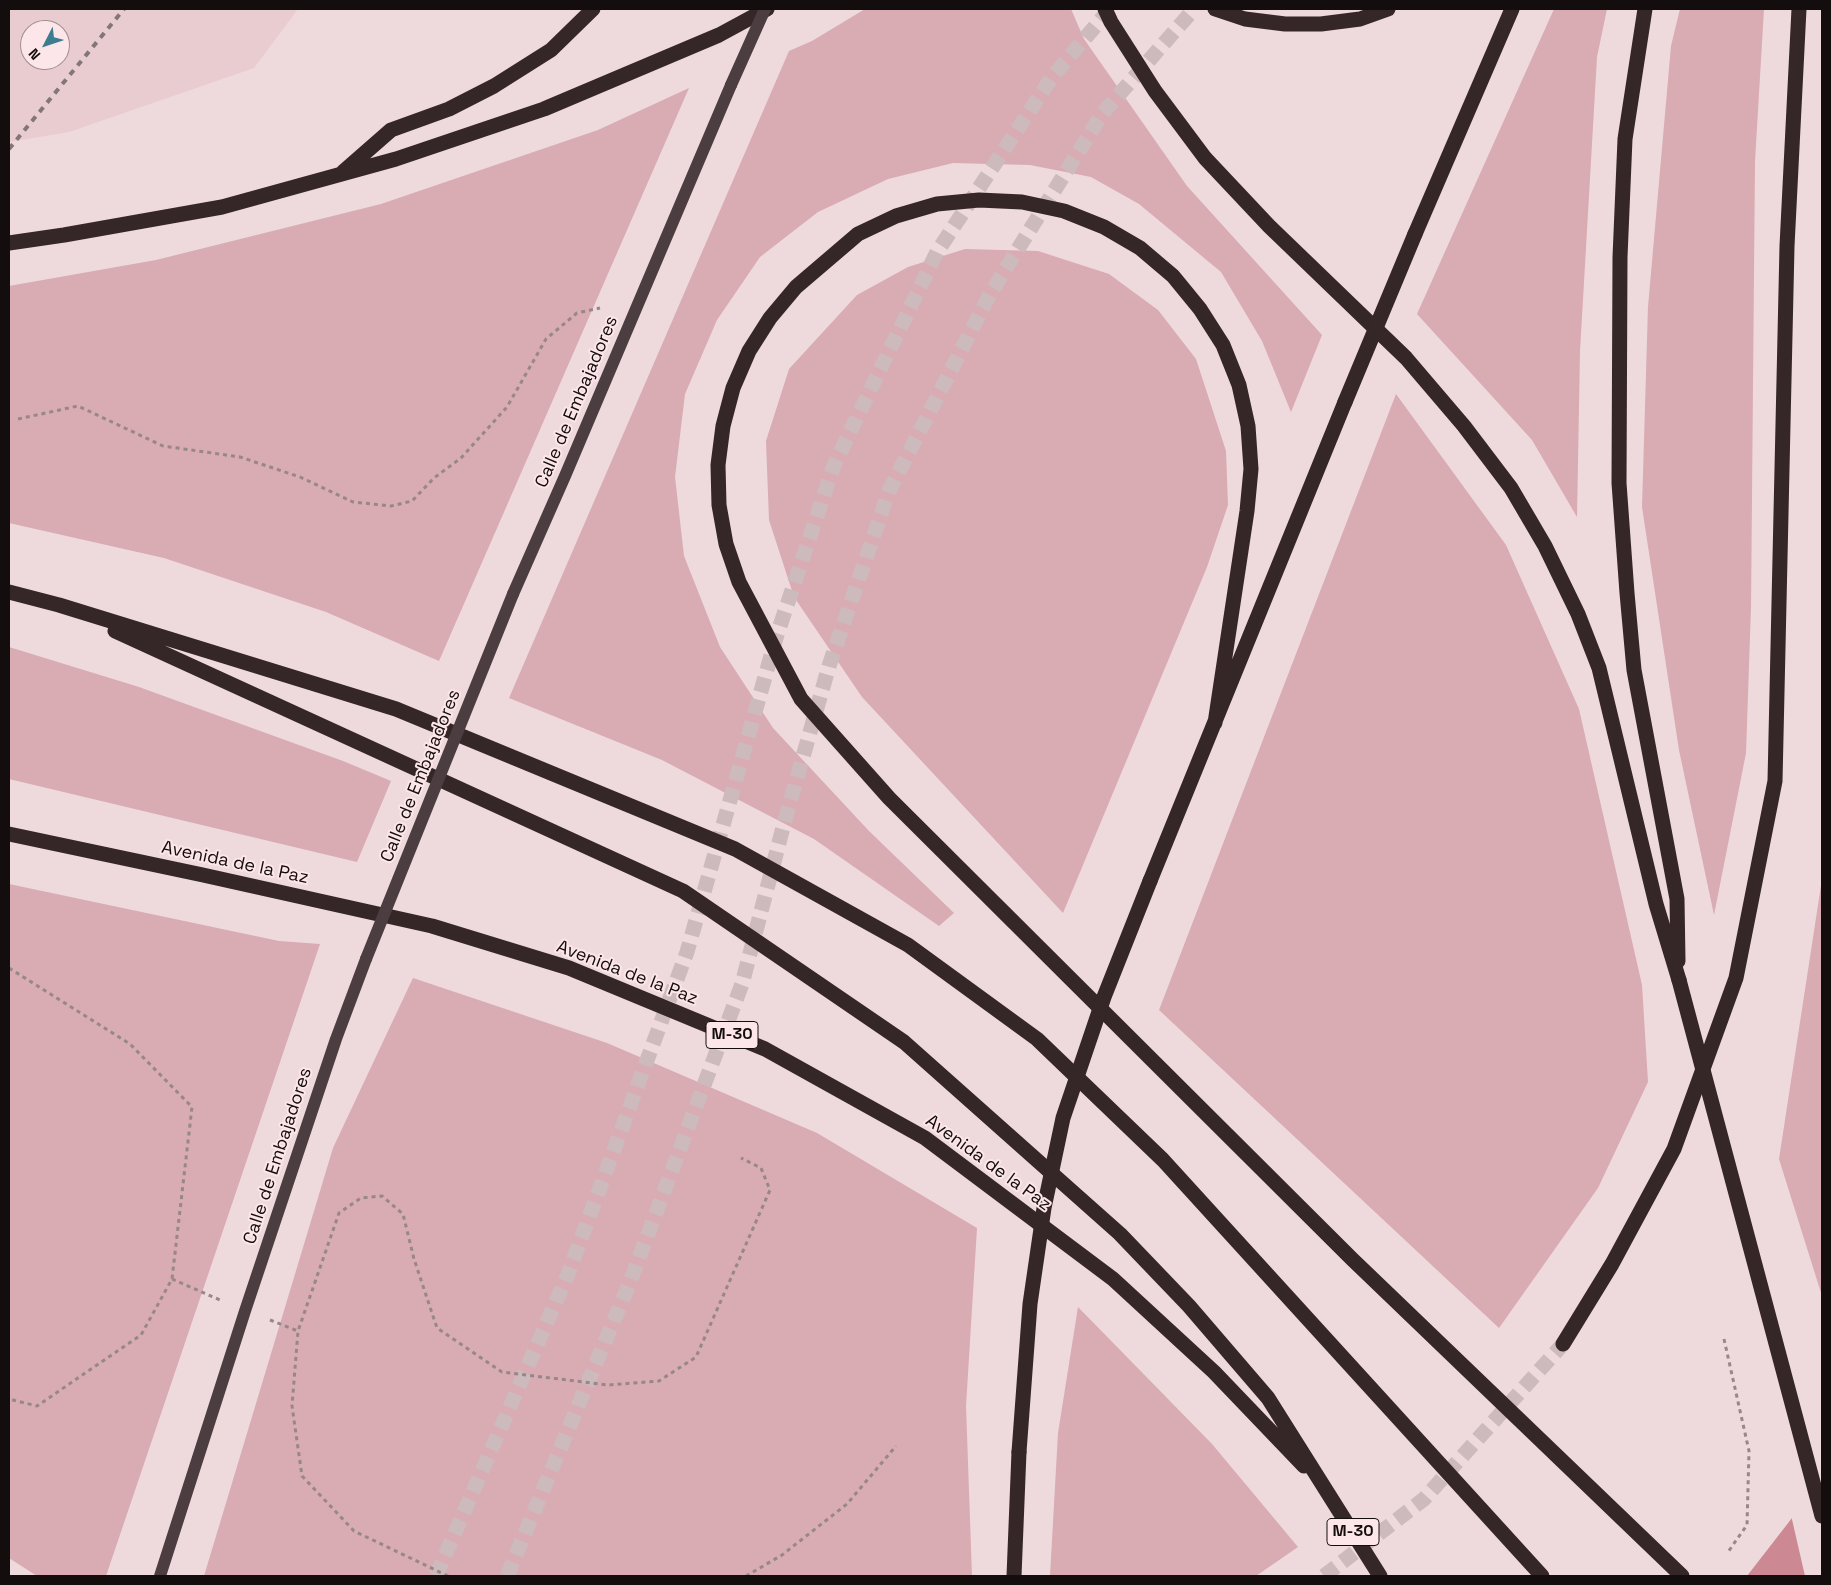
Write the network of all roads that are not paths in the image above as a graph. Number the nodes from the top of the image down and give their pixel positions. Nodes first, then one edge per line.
1 (593, 9) edge
2 (766, 9) edge
3 (1105, 9) edge
4 (1216, 9) edge
5 (1388, 9) edge
6 (1512, 9) edge
7 (1645, 9) edge
8 (1799, 9) edge
9 (340, 174) junction
10 (9, 243) edge
11 (9, 592) edge
12 (59, 605) junction
13 (1215, 723) junction
14 (9, 834) edge
15 (1679, 980) junction
16 (1563, 1344) tunnel mouth
17 (1326, 1488) junction
18 (1822, 1516) edge
19 (160, 1576) edge
20 (1014, 1576) edge
21 (1380, 1576) edge
22 (1542, 1576) edge
23 (1682, 1576) edge

1 - 9 highway
2 - 9 highway
2 - 19 main road, Calle de Embajadores, bridge
3 - 15 highway
4 - 5 highway
6 - 13 highway, bridge
7 - 15 highway
8 - 16 highway
9 - 10 highway
11 - 12 highway
12 - 17 highway
12 - 22 highway
13 - 20 highway, bridge
13 - 23 highway
14 - 17 highway, Avenida de la Paz / M-30
15 - 18 highway, bridge
17 - 21 highway, M-30

